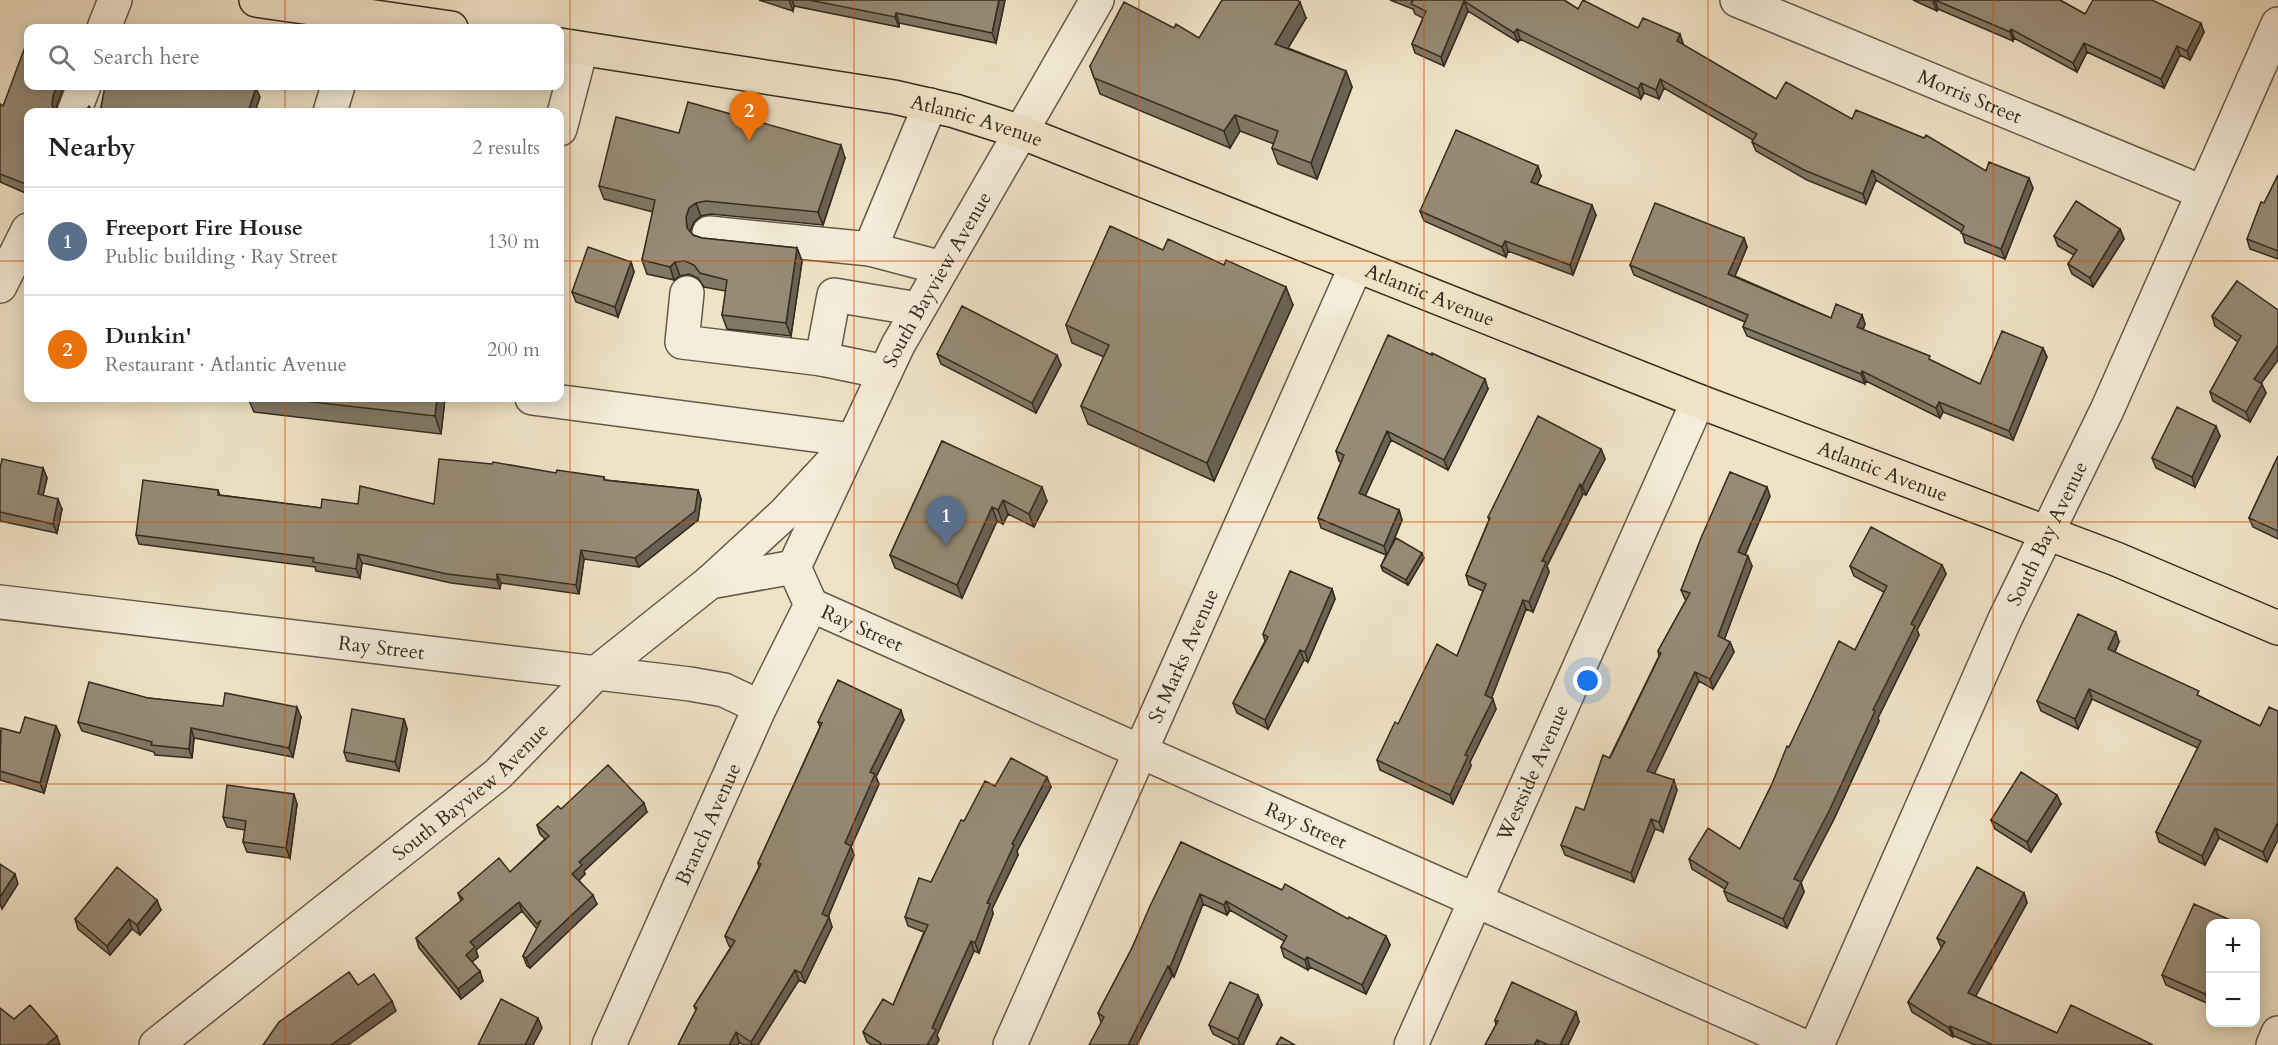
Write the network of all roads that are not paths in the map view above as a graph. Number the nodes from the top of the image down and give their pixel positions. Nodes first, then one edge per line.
1 (115, 0) edge
2 (256, 0) edge
3 (1097, 0) edge
4 (1737, 0) edge
5 (355, 21) edge
6 (106, 24) edge
7 (396, 24) edge
8 (2278, 24) edge
9 (570, 47) edge
10 (82, 90) edge
11 (337, 90) edge
12 (930, 105) junction
13 (76, 108) edge
14 (331, 108) edge
15 (563, 108) edge
16 (1021, 132) junction
17 (2202, 192) junction
18 (708, 233) dead end
19 (24, 238) edge
20 (870, 249) junction
21 (1356, 266) junction
22 (942, 268) junction
23 (0, 286) edge
24 (687, 293) dead end
25 (918, 309) junction
26 (822, 359) junction
27 (885, 372) junction
28 (1698, 401) junction
29 (563, 402) edge
30 (854, 440) junction
31 (2047, 534) junction
32 (794, 567) junction
33 (710, 582) junction
34 (0, 602) edge
35 (811, 605) junction
36 (2278, 628) edge
37 (596, 673) junction
38 (760, 707) junction
39 (1140, 752) junction
40 (1475, 900) junction
41 (2278, 1033) edge
42 (156, 1045) edge
43 (609, 1045) edge
44 (1010, 1045) edge
45 (1411, 1045) edge
46 (1801, 1045) edge
47 (1817, 1045) edge
48 (2272, 1045) edge

1 - 6 street
2 - 5 main road
3 - 16 street, South Bayview Avenue
4 - 17 street, Morris Street
5 - 7 main road
8 - 17 street, South Bay Avenue
9 - 12 main road, Atlantic Avenue
9 - 15 street
10 - 13 street
11 - 14 street
12 - 16 main road, Atlantic Avenue
12 - 20 street
16 - 21 main road, Atlantic Avenue
16 - 22 street, South Bayview Avenue
17 - 31 street, South Bay Avenue
18 - 20 street
19 - 23 street
20 - 22 street
21 - 28 main road, Atlantic Avenue
21 - 39 street, St Marks Avenue
22 - 25 street, South Bayview Avenue
24 - 26 street
25 - 26 street
25 - 27 street, South Bayview Avenue
26 - 27 street
27 - 30 street, South Bayview Avenue
28 - 31 main road, Atlantic Avenue
28 - 40 street, Westside Avenue
29 - 30 street
30 - 32 street, South Bayview Avenue
30 - 33 street
31 - 36 main road, Atlantic Avenue
31 - 47 street, South Bay Avenue
32 - 33 street, South Bayview Avenue
32 - 35 street
33 - 37 street, South Bayview Avenue
34 - 37 street, Ray Street
35 - 38 street, Branch Avenue
35 - 39 street, Ray Street
37 - 38 street, Ray Street
37 - 42 street, South Bayview Avenue
38 - 43 street, Branch Avenue
39 - 40 street, Ray Street
39 - 44 street, St Marks Avenue
40 - 45 street, Westside Avenue
40 - 46 street, Ray Street
41 - 48 street

